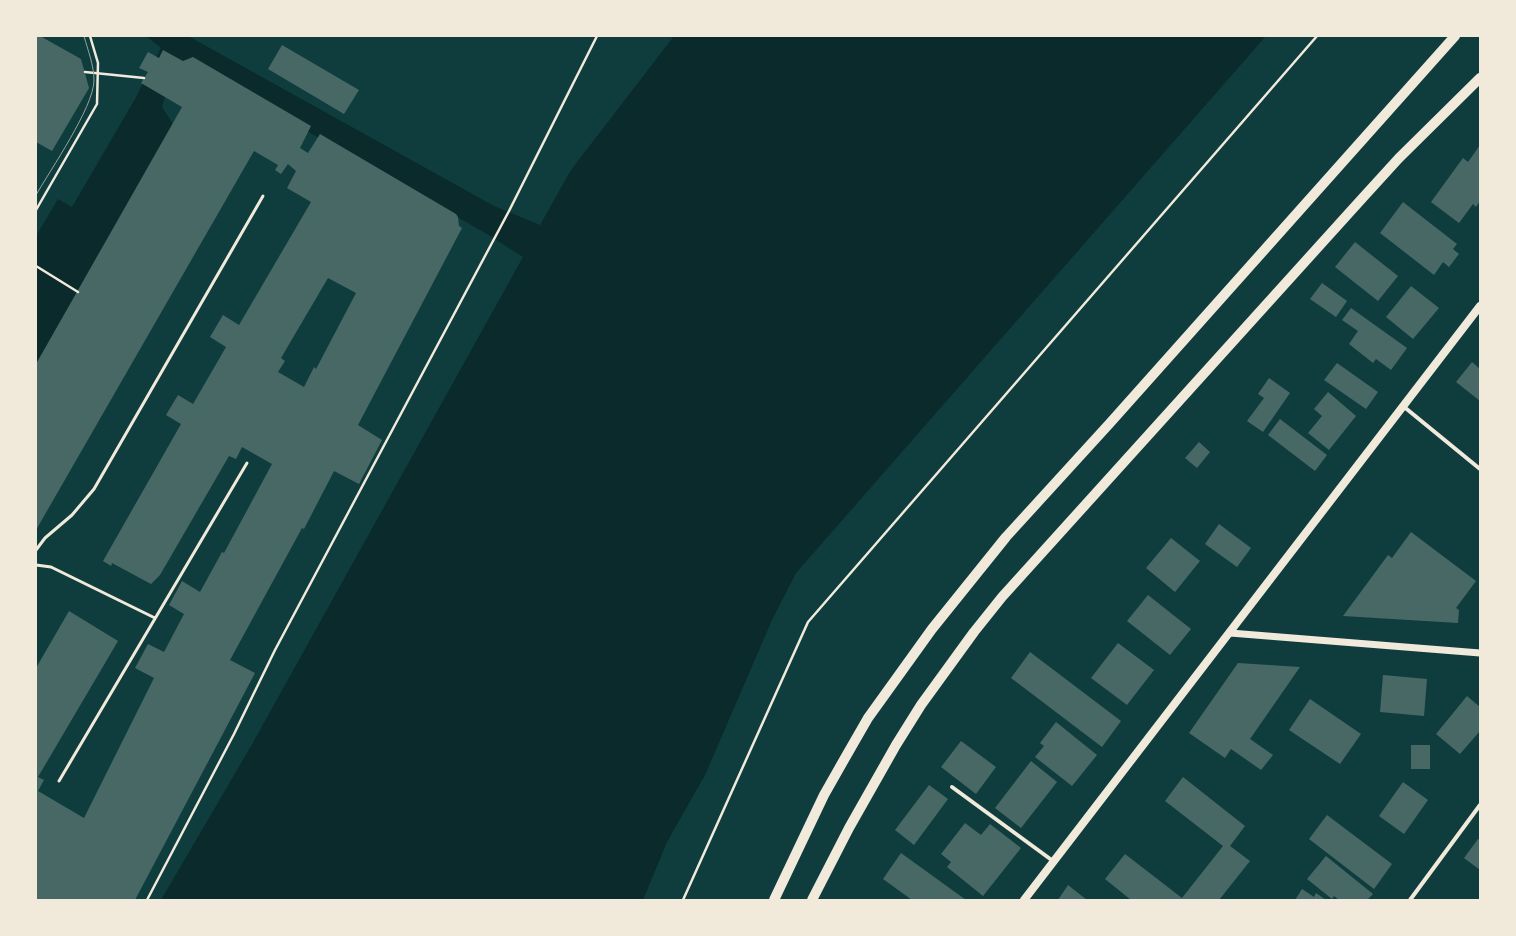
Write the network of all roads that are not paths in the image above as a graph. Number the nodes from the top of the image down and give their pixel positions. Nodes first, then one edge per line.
1 (1455, 36) edge
2 (1480, 78) edge
3 (263, 196) dead end
4 (1480, 306) edge
5 (1403, 406) junction
6 (247, 463) dead end
7 (1480, 469) edge
8 (36, 550) edge
9 (36, 565) edge
10 (156, 618) junction
11 (1230, 633) junction
12 (1480, 653) edge
13 (59, 781) dead end
14 (952, 788) dead end
15 (1480, 805) edge
16 (1054, 862) junction
17 (774, 900) edge
18 (812, 900) edge
19 (1024, 900) edge
20 (1410, 900) edge

1 - 17 main road
2 - 18 main road
3 - 8 lane
4 - 5 main road
5 - 7 street
5 - 11 main road
6 - 10 lane
9 - 10 lane
10 - 13 lane
11 - 12 street
11 - 16 main road
14 - 16 street
15 - 20 street
16 - 19 main road

